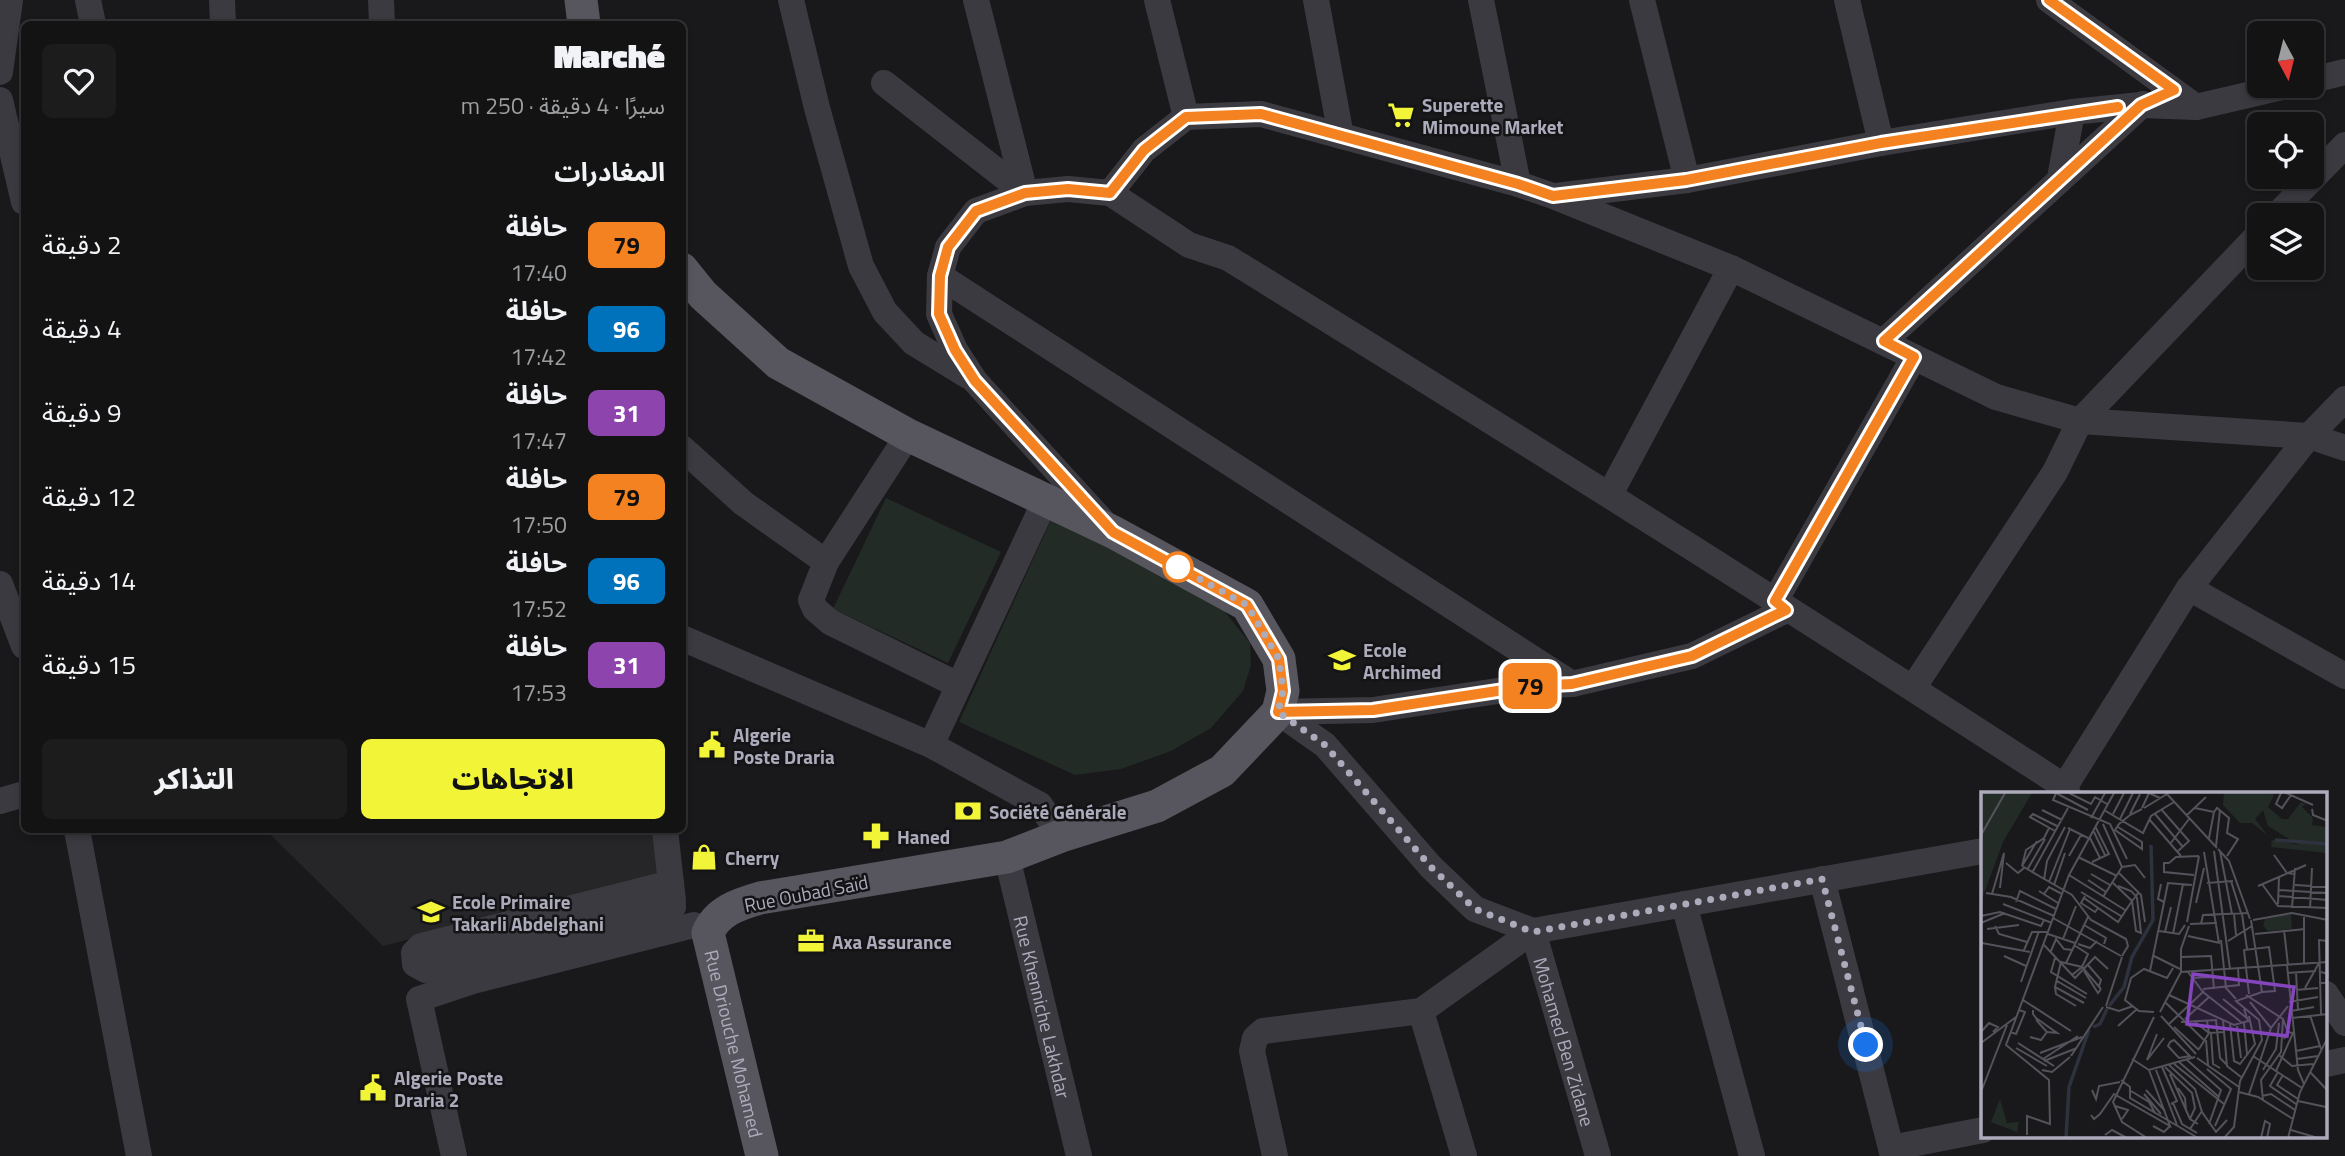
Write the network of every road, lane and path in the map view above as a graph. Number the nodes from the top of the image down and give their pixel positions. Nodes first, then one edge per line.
1 (9, 0) edge
2 (89, 0) edge
3 (222, 0) edge
4 (381, 0) edge
5 (581, 0) edge
6 (791, 0) edge
7 (976, 0) edge
8 (1157, 0) edge
9 (1316, 0) edge
10 (1481, 0) edge
11 (1642, 0) edge
12 (1847, 0) edge
13 (2049, 0) edge
14 (92, 21) edge
15 (223, 21) edge
16 (382, 21) edge
17 (584, 21) edge
18 (0, 72) edge
19 (2345, 72) edge
20 (2324, 77) edge
21 (884, 83) dead end
22 (2174, 90) junction
23 (2247, 95) edge
24 (0, 100) edge
25 (2141, 105) junction
26 (2196, 107) junction
27 (2072, 112) junction
28 (1186, 117) junction
29 (1341, 136) junction
30 (1881, 143) junction
31 (2345, 145) edge
32 (2060, 178) junction
33 (1686, 180) junction
34 (1518, 184) junction
35 (21, 189) edge
36 (1025, 193) junction
37 (1110, 193) junction
38 (1553, 196) junction
39 (2289, 203) edge
40 (2247, 247) edge
41 (1731, 268) junction
42 (686, 274) edge
43 (940, 276) junction
44 (1884, 341) junction
45 (1914, 357) junction
46 (975, 381) junction
47 (2345, 399) edge
48 (2080, 421) junction
49 (908, 435) junction
50 (2309, 436) junction
51 (2345, 449) edge
52 (686, 452) edge
53 (1610, 494) junction
54 (1045, 501) junction
55 (1113, 532) junction
56 (826, 562) junction
57 (0, 584) edge
58 (2189, 587) junction
59 (1780, 606) junction
60 (21, 638) edge
61 (686, 640) edge
62 (2345, 677) edge
63 (1572, 684) junction
64 (958, 685) junction
65 (1913, 688) junction
66 (1278, 712) junction
67 (931, 745) junction
68 (2064, 791) edge
69 (21, 795) edge
70 (0, 801) edge
71 (78, 833) edge
72 (665, 833) edge
73 (1061, 835) junction
74 (1981, 851) edge
75 (1007, 857) junction
76 (1822, 879) junction
77 (672, 895) junction
78 (1684, 904) junction
79 (701, 929) junction
80 (1533, 932) junction
81 (491, 954) junction
82 (473, 981) junction
83 (2328, 997) edge
84 (1421, 1011) junction
85 (2345, 1023) edge
86 (1981, 1130) edge
87 (1892, 1152) edge
88 (139, 1156) edge
89 (454, 1156) edge
90 (762, 1156) edge
91 (1079, 1156) edge
92 (1275, 1156) edge
93 (1464, 1156) edge
94 (1598, 1156) edge
95 (1752, 1156) edge

1 - 18 street
2 - 14 street
3 - 15 street
4 - 16 street
5 - 17 main road
6 - 46 street
7 - 36 street
8 - 28 street
9 - 29 street
10 - 34 street
11 - 33 street
12 - 30 street
13 - 22 street
19 - 20 street
21 - 36 street
22 - 25 street
22 - 26 street
23 - 26 street
24 - 35 street
25 - 26 street
25 - 27 street
25 - 32 street
27 - 30 street
27 - 32 street
28 - 29 street
28 - 37 street
29 - 34 street
30 - 33 street
31 - 39 street
32 - 44 street
33 - 38 street
34 - 38 street
36 - 37 street
36 - 43 street
37 - 53 street
38 - 41 street
40 - 48 street
41 - 44 street
41 - 53 street
42 - 49 main road
43 - 46 street
43 - 63 street
44 - 45 street
45 - 48 street
45 - 59 street
46 - 55 street
47 - 50 street
48 - 50 street
48 - 65 street
49 - 54 main road
49 - 56 street
50 - 51 street
50 - 58 street
52 - 56 street
53 - 59 street
54 - 55 main road
54 - 64 street
55 - 66 main road
56 - 64 street
57 - 60 street
58 - 62 street
58 - 68 street
59 - 63 street
59 - 65 street
61 - 67 street
63 - 66 street
64 - 67 street
65 - 68 street
66 - 73 main road, Rue Oubad Saïd
66 - 80 street, Mohamed Ben Zidane
67 - 73 street
69 - 70 street
71 - 88 street
72 - 77 street
73 - 75 main road, Rue Oubad Saïd
74 - 76 street
75 - 79 main road, Rue Oubad Saïd
75 - 91 street, Rue Khenniche Lakhdar
76 - 78 street
76 - 87 street
77 - 79 street
77 - 81 street
77 - 81 street
78 - 80 street
78 - 95 street
79 - 82 street, Rue Oubad Saïd
79 - 90 main road, Rue Driouche Mohamed
80 - 84 street
80 - 94 street, Mohamed Ben Zidane
81 - 82 street
82 - 89 street, Rue Oubad Saïd
83 - 85 street
84 - 92 street
84 - 93 street
86 - 87 street

